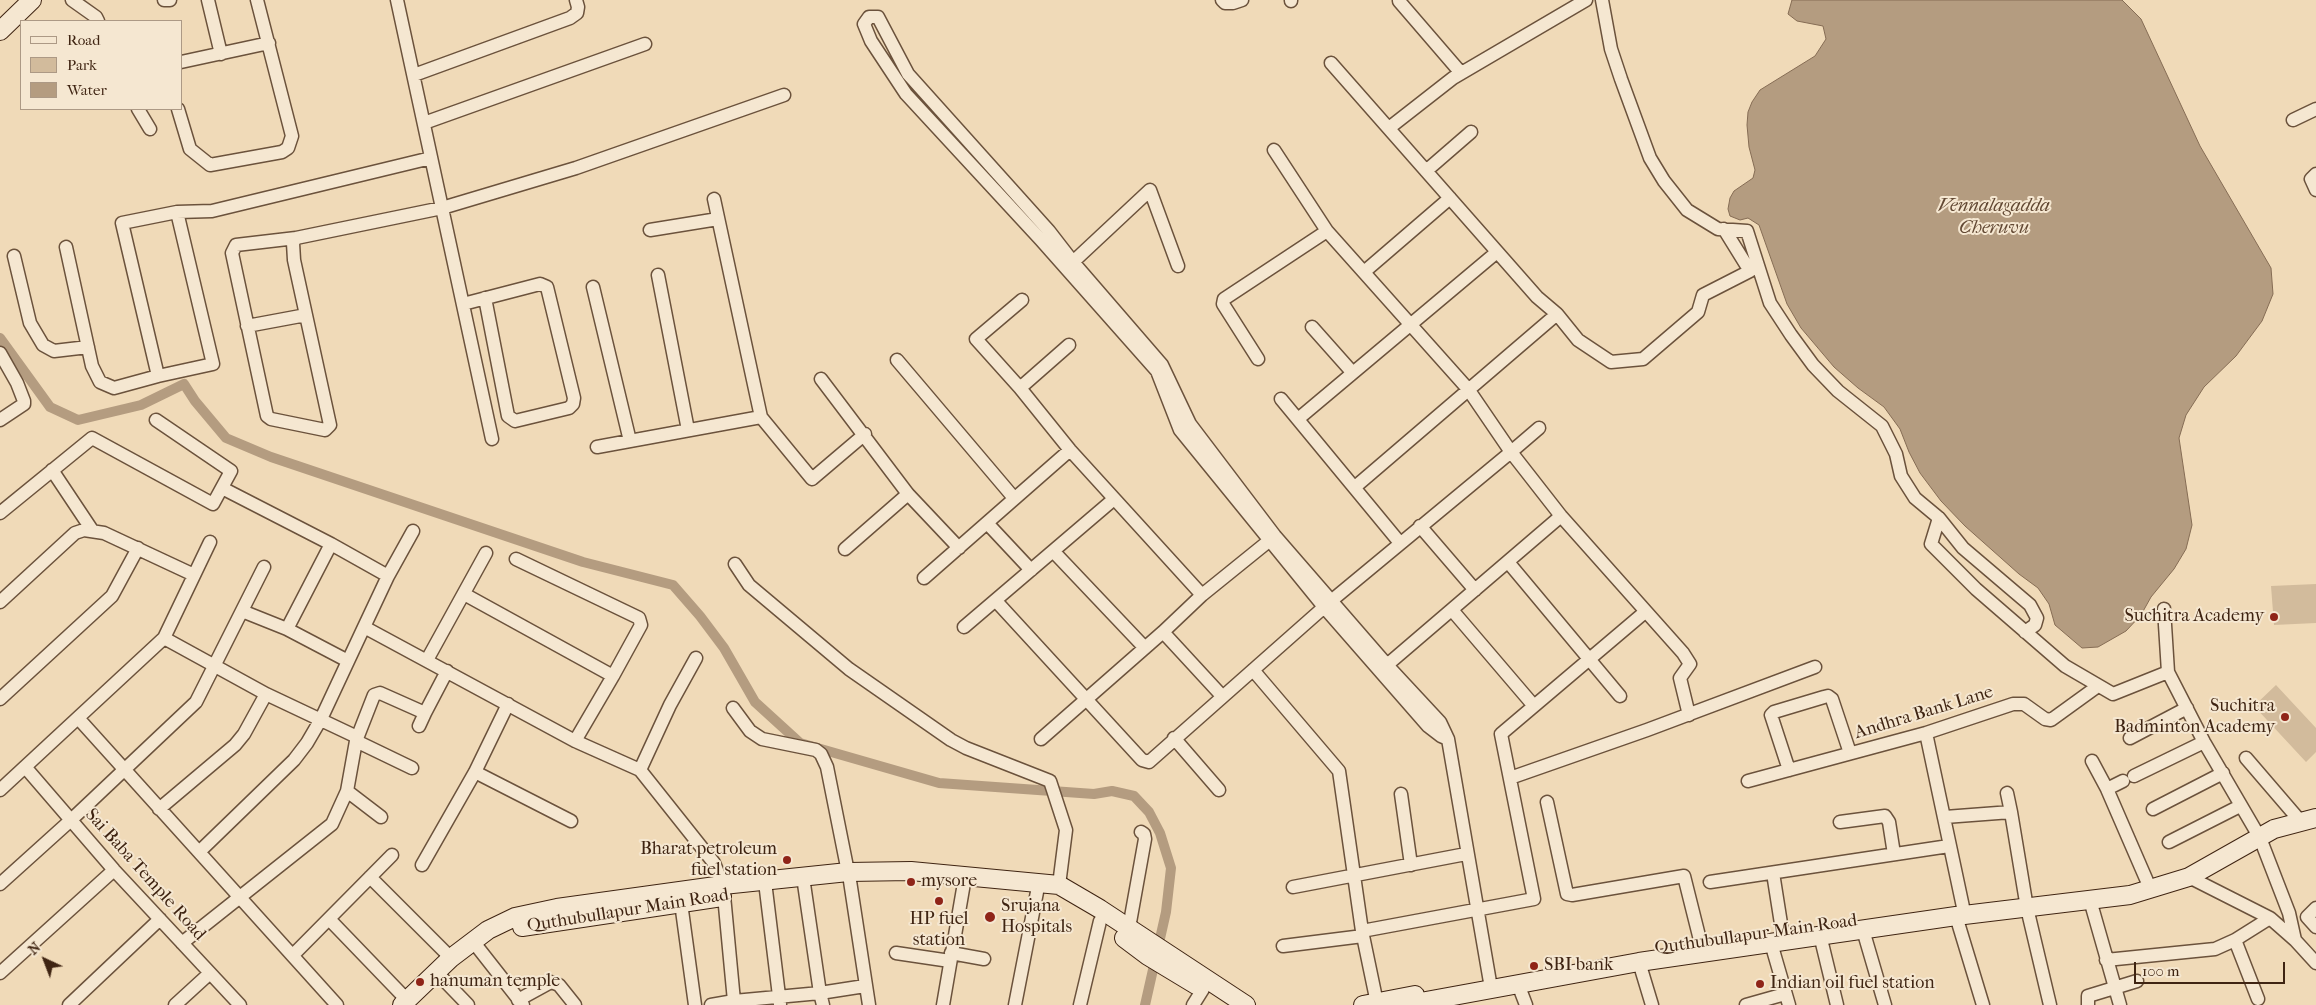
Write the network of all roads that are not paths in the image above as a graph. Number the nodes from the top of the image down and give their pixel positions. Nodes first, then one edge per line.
1 (32, 0) edge
2 (72, 0) edge
3 (164, 0) edge
4 (170, 0) edge
5 (208, 0) edge
6 (257, 0) edge
7 (397, 0) edge
8 (576, 0) edge
9 (1222, 0) edge
10 (1242, 0) edge
11 (1586, 0) edge
12 (1602, 0) edge
13 (1399, 1) edge
14 (98, 20) edge
15 (0, 31) edge
16 (269, 43) junction
17 (646, 44) dead end
18 (221, 54) junction
19 (182, 62) edge
20 (1331, 63) dead end
21 (1461, 73) junction
22 (414, 75) junction
23 (784, 95) dead end
24 (2316, 109) edge
25 (139, 110) edge
26 (178, 110) edge
27 (2293, 120) dead end
28 (424, 123) junction
29 (1389, 128) junction
30 (150, 129) dead end
31 (1470, 132) dead end
32 (1274, 150) dead end
33 (431, 158) junction
34 (1426, 171) junction
35 (2316, 174) edge
36 (2316, 190) edge
37 (1450, 198) junction
38 (714, 199) dead end
39 (442, 208) junction
40 (177, 212) junction
41 (718, 219) junction
42 (650, 230) dead end
43 (1724, 230) junction
44 (1327, 231) junction
45 (296, 238) junction
46 (66, 246) dead end
47 (1497, 252) junction
48 (14, 256) dead end
49 (1073, 262) junction
50 (1178, 266) dead end
51 (1364, 272) junction
52 (658, 275) dead end
53 (593, 287) dead end
54 (486, 298) junction
55 (1022, 300) dead end
56 (463, 304) junction
57 (1557, 314) junction
58 (306, 315) junction
59 (1411, 323) junction
60 (247, 326) junction
61 (1312, 327) dead end
62 (1069, 344) dead end
63 (88, 347) junction
64 (0, 353) edge
65 (1258, 359) dead end
66 (896, 360) dead end
67 (1352, 372) junction
68 (158, 376) junction
69 (822, 379) dead end
70 (1020, 388) junction
71 (1468, 389) junction
72 (1281, 399) dead end
73 (761, 418) junction
74 (1298, 418) junction
75 (0, 420) edge
76 (156, 420) dead end
77 (1183, 423) junction
78 (1539, 428) dead end
79 (688, 430) junction
80 (865, 434) junction
81 (492, 439) dead end
82 (630, 441) junction
83 (597, 447) dead end
84 (1070, 450) junction
85 (1511, 452) junction
86 (52, 470) junction
87 (1355, 487) junction
88 (222, 488) junction
89 (908, 494) junction
90 (1014, 498) junction
91 (1114, 499) junction
92 (0, 513) edge
93 (1562, 516) junction
94 (1939, 518) junction
95 (988, 523) junction
96 (1420, 526) junction
97 (92, 530) junction
98 (413, 532) dead end
99 (1272, 538) junction
100 (210, 542) dead end
101 (1400, 542) junction
102 (331, 544) junction
103 (138, 548) junction
104 (959, 548) junction
105 (845, 549) dead end
106 (1053, 551) junction
107 (486, 553) dead end
108 (516, 559) dead end
109 (1508, 562) junction
110 (735, 564) dead end
111 (264, 567) dead end
112 (1031, 570) junction
113 (194, 575) junction
114 (388, 576) junction
115 (924, 578) dead end
116 (1475, 590) junction
117 (464, 594) junction
118 (1202, 595) junction
119 (996, 601) junction
120 (0, 602) edge
121 (1328, 604) junction
122 (2164, 609) dead end
123 (1452, 610) junction
124 (242, 611) junction
125 (1645, 612) junction
126 (364, 627) junction
127 (964, 627) dead end
128 (287, 629) junction
129 (1163, 632) junction
130 (2025, 632) junction
131 (164, 638) junction
132 (1145, 648) junction
133 (696, 658) dead end
134 (427, 660) junction
135 (1589, 660) junction
136 (348, 661) junction
137 (1387, 665) junction
138 (214, 666) junction
139 (1815, 667) dead end
140 (1253, 670) junction
141 (447, 671) junction
142 (2168, 672) junction
143 (613, 676) junction
144 (2098, 686) junction
145 (266, 694) junction
146 (1222, 696) junction
147 (1620, 696) dead end
148 (0, 699) edge
149 (1086, 699) junction
150 (508, 704) junction
151 (1534, 706) junction
152 (733, 708) dead end
153 (2187, 708) junction
154 (425, 713) junction
155 (1689, 714) junction
156 (78, 718) junction
157 (321, 720) junction
158 (419, 726) dead end
159 (1926, 733) junction
160 (1174, 738) junction
161 (2130, 738) dead end
162 (357, 739) junction
163 (1448, 739) junction
164 (575, 740) junction
165 (1041, 740) dead end
166 (2204, 742) junction
167 (1850, 753) junction
168 (2246, 758) dead end
169 (2092, 760) dead end
170 (26, 768) junction
171 (412, 768) dead end
172 (123, 769) junction
173 (640, 770) junction
174 (1789, 770) junction
175 (475, 772) junction
176 (2222, 773) junction
177 (1510, 778) junction
178 (1748, 781) dead end
179 (2107, 789) junction
180 (0, 790) edge
181 (1220, 790) dead end
182 (347, 791) junction
183 (2007, 793) dead end
184 (1401, 794) dead end
185 (1546, 802) dead end
186 (2240, 806) junction
187 (159, 809) junction
188 (2154, 809) dead end
189 (2011, 812) junction
190 (381, 816) dead end
191 (1945, 817) junction
192 (71, 820) junction
193 (571, 821) dead end
194 (1840, 822) dead end
195 (2311, 823) edge
196 (1141, 832) dead end
197 (2260, 838) junction
198 (2169, 842) dead end
199 (1949, 846) junction
200 (198, 852) junction
201 (1466, 854) junction
202 (1894, 854) junction
203 (392, 856) dead end
204 (422, 865) dead end
205 (1412, 865) junction
206 (114, 870) junction
207 (1773, 873) junction
208 (849, 876) junction
209 (1355, 876) junction
210 (370, 877) junction
211 (2189, 877) junction
212 (804, 881) junction
213 (1710, 882) dead end
214 (964, 883) junction
215 (0, 884) edge
216 (1059, 885) junction
217 (1293, 887) dead end
218 (2150, 888) junction
219 (766, 890) junction
220 (724, 891) junction
221 (1037, 892) junction
222 (240, 897) junction
223 (2090, 900) junction
224 (2026, 903) junction
225 (681, 904) junction
226 (2316, 908) edge
227 (1476, 911) junction
228 (1960, 912) junction
229 (2270, 918) junction
230 (160, 919) junction
231 (329, 919) junction
232 (1100, 921) junction
233 (2316, 927) edge
234 (1863, 930) junction
235 (1130, 933) junction
236 (1363, 933) junction
237 (1820, 935) junction
238 (1777, 937) junction
239 (2235, 940) junction
240 (2295, 940) junction
241 (182, 943) junction
242 (1701, 944) junction
243 (1283, 946) dead end
244 (479, 949) junction
245 (896, 953) dead end
246 (293, 955) junction
247 (950, 957) junction
248 (451, 958) junction
249 (984, 959) dead end
250 (2106, 960) junction
251 (1639, 962) junction
252 (2316, 963) edge
253 (1185, 971) junction
254 (210, 972) junction
255 (0, 973) edge
256 (443, 978) junction
257 (2137, 981) dead end
258 (1490, 984) junction
259 (1518, 984) junction
260 (865, 986) junction
261 (2114, 988) junction
262 (1203, 990) junction
263 (821, 999) edge
264 (1787, 999) edge
265 (2258, 999) dead end
266 (780, 1001) edge
267 (1448, 1001) edge
268 (408, 1003) edge
269 (520, 1003) edge
270 (734, 1003) edge
271 (1370, 1004) edge
272 (1985, 1004) edge
273 (69, 1005) edge
274 (175, 1005) edge
275 (240, 1005) edge
276 (337, 1005) edge
277 (468, 1005) edge
278 (575, 1005) edge
279 (694, 1005) edge
280 (711, 1005) edge
281 (869, 1005) edge
282 (943, 1005) edge
283 (1015, 1005) edge
284 (1080, 1005) edge
285 (1193, 1005) edge
286 (1225, 1005) edge
287 (1246, 1005) edge
288 (1404, 1005) edge
289 (1526, 1005) edge
290 (1652, 1005) edge
291 (1746, 1005) edge
292 (1837, 1005) edge
293 (1885, 1005) edge
294 (2050, 1005) edge
295 (2088, 1005) edge
296 (2120, 1005) edge

1 - 15 main road
2 - 14 street
3 - 4 street
5 - 18 street
6 - 16 street
7 - 22 street
8 - 22 street
9 - 10 street
11 - 21 street
12 - 43 street
13 - 21 street
16 - 18 street
16 - 26 street
17 - 28 street
18 - 19 street
20 - 29 street
21 - 29 street
22 - 28 street
23 - 39 street
24 - 27 street
25 - 30 street
28 - 33 street
29 - 34 street
31 - 34 street
32 - 44 street
33 - 39 street
33 - 40 street
34 - 37 street
35 - 36 street
37 - 47 street
37 - 51 street
38 - 41 street
39 - 45 street
39 - 56 street
40 - 68 street
40 - 68 street
41 - 42 street
41 - 73 street
43 - 57 street
43 - 94 street
44 - 51 street
44 - 65 street
45 - 58 street
45 - 60 street
46 - 63 street
47 - 57 street
47 - 59 street
48 - 63 street
49 - 50 street
49 - 77 street
49 - 77 street
51 - 59 street
52 - 79 street
53 - 82 street
54 - 54 street
54 - 56 street
55 - 70 street
56 - 81 street
57 - 71 street
58 - 60 street
58 - 60 street
59 - 67 street
59 - 71 street
61 - 67 street
62 - 70 street
63 - 68 street
64 - 75 street
66 - 90 street
67 - 74 street
69 - 80 street
70 - 84 street
71 - 85 street
71 - 87 street
72 - 74 street
73 - 79 street
73 - 80 street
74 - 87 street
76 - 88 street
77 - 99 street
78 - 85 street
79 - 82 street
80 - 89 street
82 - 83 street
84 - 90 street
84 - 91 street
85 - 93 street
85 - 96 street
86 - 88 street
86 - 92 street
86 - 97 street
87 - 101 street
88 - 102 street
89 - 104 street
89 - 105 street
90 - 95 street
91 - 106 street
91 - 118 street
93 - 109 street
93 - 125 street
94 - 130 street
94 - 130 street
95 - 104 street
95 - 112 street
96 - 101 street
96 - 116 street
97 - 103 street
97 - 120 street
98 - 114 street
99 - 118 street
99 - 121 street
100 - 113 street
101 - 121 street
102 - 114 street
102 - 128 street
103 - 113 street
103 - 148 street
104 - 115 street
106 - 112 street
106 - 132 street
107 - 117 street
108 - 143 street
109 - 116 street
109 - 135 street
110 - 216 street
111 - 124 street
112 - 119 street
113 - 131 street
114 - 126 street
116 - 123 street
117 - 134 street
117 - 143 street
118 - 129 street
119 - 127 street
119 - 149 street
121 - 137 street
121 - 140 street
121 - 163 street
122 - 142 street
123 - 137 street
123 - 151 street
124 - 128 street
124 - 138 street
125 - 135 street
125 - 155 street
126 - 134 street
126 - 136 street
128 - 136 street
129 - 132 street
129 - 146 street
130 - 144 street
131 - 138 street
131 - 156 street
132 - 149 street
133 - 173 street
134 - 141 street
135 - 147 street
135 - 151 street
136 - 157 street
137 - 163 street
138 - 145 street
138 - 172 street
139 - 155 street
140 - 146 street
140 - 209 street
141 - 150 street
141 - 154 street
142 - 144 street
142 - 153 street
143 - 164 street
144 - 159 street, Andhra Bank Lane
145 - 157 street
145 - 187 street
146 - 160 street
149 - 160 street
149 - 165 street
150 - 164 street
150 - 175 street
151 - 177 street
152 - 208 street
153 - 161 street
153 - 166 street
154 - 158 street
154 - 162 street
155 - 177 street
156 - 170 street
156 - 172 street
157 - 162 street
157 - 200 street
159 - 167 street, Andhra Bank Lane
159 - 191 street
160 - 181 street
162 - 171 street
162 - 182 street
163 - 201 street
164 - 173 street
166 - 176 street
166 - 179 street
167 - 174 street, Andhra Bank Lane
167 - 174 street
168 - 195 street
169 - 179 street
170 - 180 street
170 - 192 street, Sai Baba Temple Road
172 - 187 street
172 - 192 street
173 - 220 street
174 - 178 street, Andhra Bank Lane
175 - 193 street
175 - 204 street
176 - 186 street
176 - 188 street
177 - 227 street
179 - 218 street
182 - 190 street
182 - 222 street
183 - 189 street
184 - 205 street
185 - 242 street
186 - 197 street
186 - 198 street
187 - 200 street
189 - 191 street
189 - 224 street
191 - 199 street
192 - 206 street, Sai Baba Temple Road
192 - 215 street
194 - 202 street
195 - 197 main road, Quthubullapur Main Road
196 - 235 street
197 - 211 main road, Quthubullapur Main Road
197 - 240 street
199 - 202 street
199 - 228 street
200 - 222 street
201 - 205 street
201 - 227 street
202 - 207 street
203 - 210 street
205 - 209 street
206 - 230 street, Sai Baba Temple Road
206 - 255 street
207 - 213 street
207 - 238 street
208 - 212 main road, Quthubullapur Main Road
208 - 214 main road, Quthubullapur Main Road
208 - 216 main road, Quthubullapur Main Road
208 - 260 street
209 - 217 street
209 - 236 street
210 - 231 street
210 - 248 street
211 - 218 main road, Quthubullapur Main Road
211 - 229 street
212 - 219 main road, Quthubullapur Main Road
212 - 220 main road, Quthubullapur Main Road
212 - 263 street
214 - 221 main road, Quthubullapur Main Road
214 - 247 street
216 - 235 main road, Quthubullapur Main Road
218 - 223 main road, Quthubullapur Main Road
218 - 224 main road, Quthubullapur Main Road
219 - 220 main road, Quthubullapur Main Road
219 - 266 street
220 - 225 main road, Quthubullapur Main Road
220 - 248 main road, Quthubullapur Main Road
220 - 270 street
221 - 232 main road, Quthubullapur Main Road
221 - 283 street
222 - 241 street
222 - 246 street
223 - 224 main road, Quthubullapur Main Road
223 - 250 street
224 - 228 main road, Quthubullapur Main Road
224 - 294 street
225 - 244 main road, Quthubullapur Main Road
225 - 279 street
226 - 233 street
227 - 236 street
227 - 258 street
228 - 234 main road, Quthubullapur Main Road
228 - 238 main road, Quthubullapur Main Road
228 - 272 street
229 - 239 street
229 - 240 street
230 - 241 street, Sai Baba Temple Road
230 - 273 street
231 - 246 street
231 - 268 street
232 - 235 main road, Quthubullapur Main Road
232 - 284 street
234 - 237 main road, Quthubullapur Main Road
234 - 293 street
235 - 253 main road, Quthubullapur Main Road
236 - 243 street
236 - 271 street
237 - 238 main road, Quthubullapur Main Road
237 - 292 street
238 - 242 main road, Quthubullapur Main Road
238 - 251 main road, Quthubullapur Main Road
238 - 264 street
239 - 250 street
239 - 265 street
240 - 252 street
241 - 254 street, Sai Baba Temple Road
242 - 258 main road, Quthubullapur Main Road
244 - 256 main road, Quthubullapur Main Road
244 - 269 street
245 - 247 street
246 - 276 street
247 - 249 street
247 - 282 street
248 - 268 main road, Quthubullapur Main Road
250 - 261 street
251 - 259 main road, Quthubullapur Main Road
251 - 290 street
253 - 262 main road, Quthubullapur Main Road
253 - 287 main road, Quthubullapur Main Road
254 - 274 street
254 - 275 street, Sai Baba Temple Road
256 - 268 main road, Quthubullapur Main Road
256 - 277 street
257 - 261 street
258 - 259 main road, Quthubullapur Main Road
258 - 267 main road, Quthubullapur Main Road
258 - 271 main road, Quthubullapur Main Road
259 - 289 street
260 - 263 street
260 - 281 street
261 - 295 street
261 - 296 street
262 - 285 street
262 - 286 main road, Quthubullapur Main Road
263 - 266 street
264 - 291 street
266 - 270 street
267 - 288 main road, Quthubullapur Main Road
269 - 278 street
270 - 280 street

